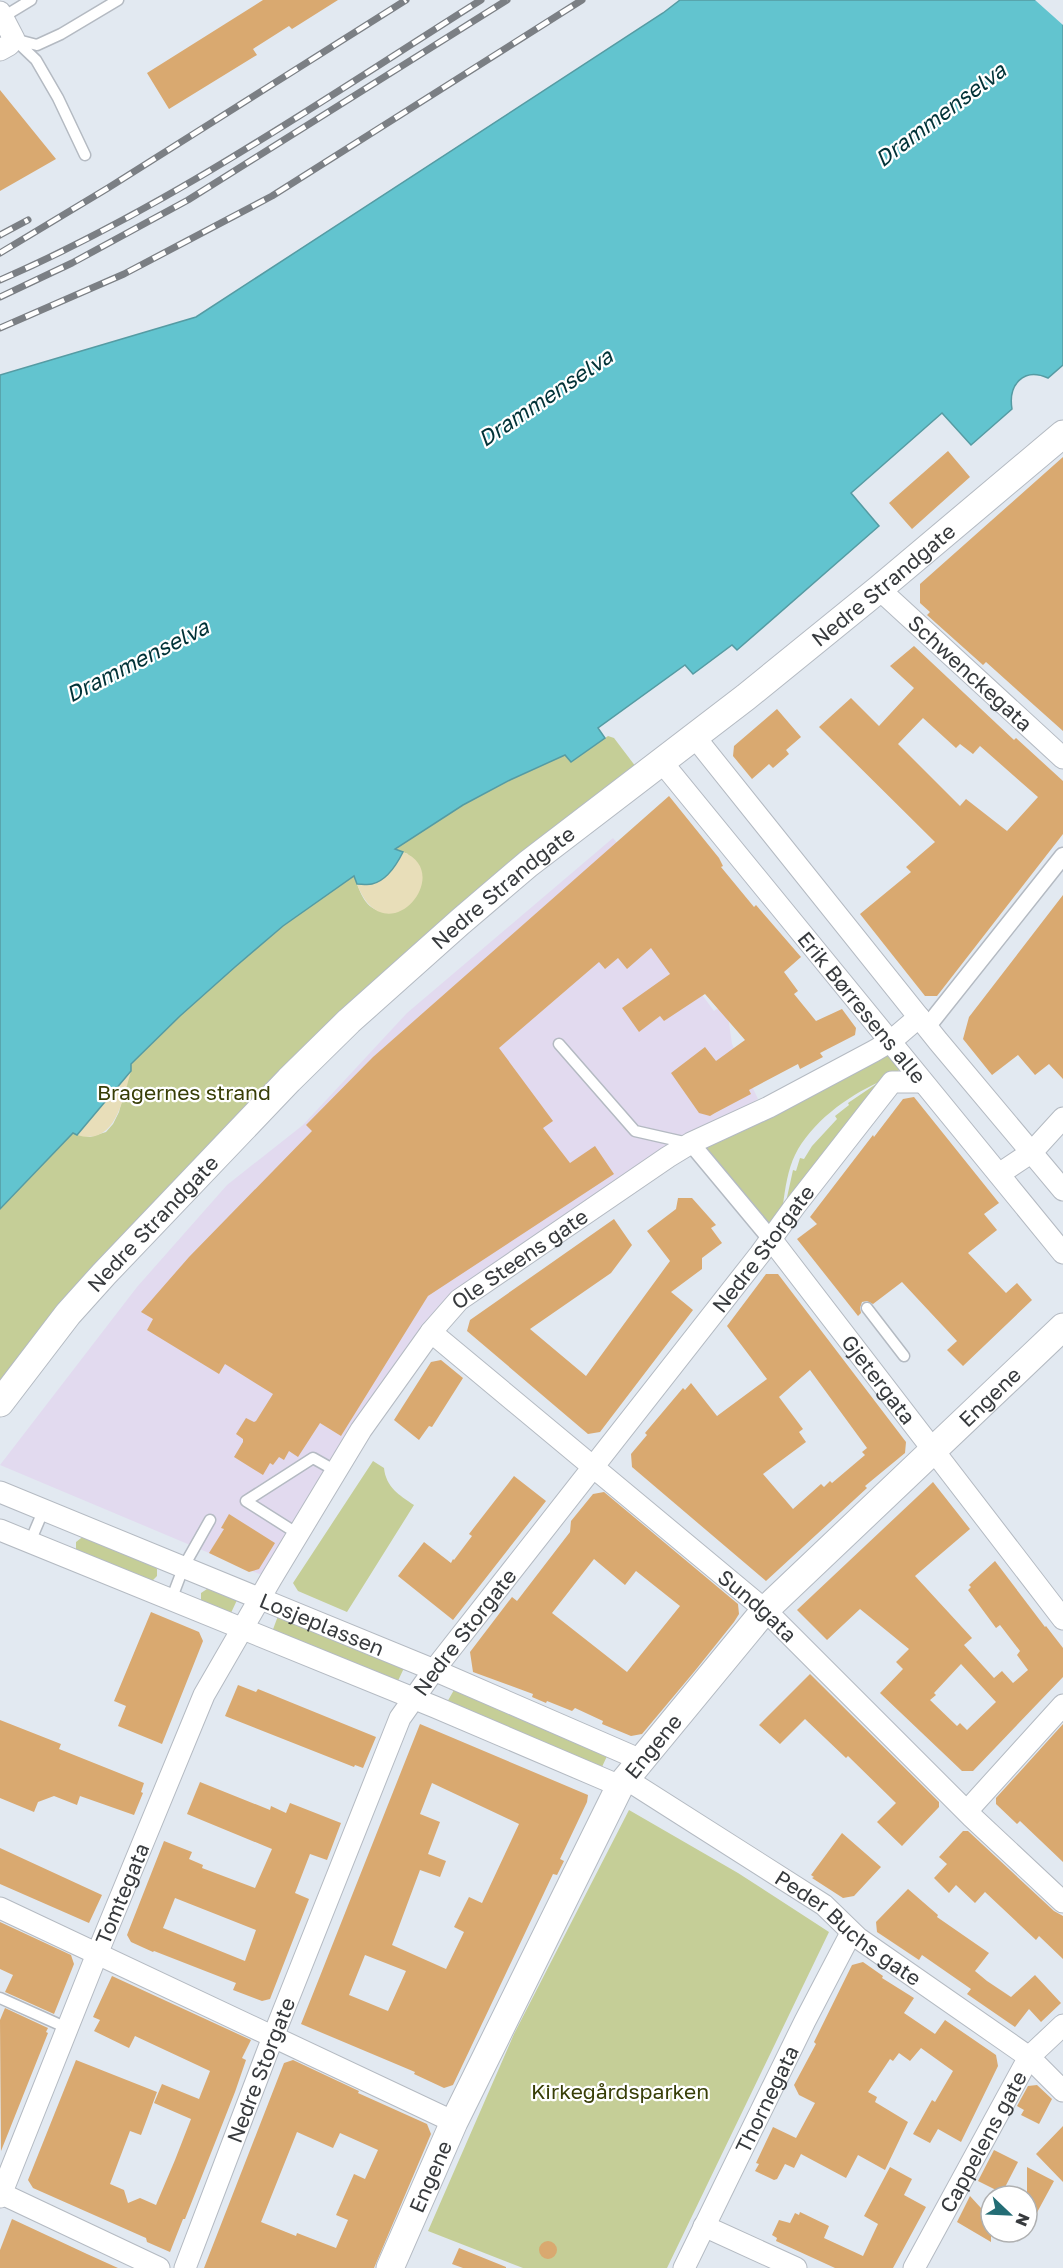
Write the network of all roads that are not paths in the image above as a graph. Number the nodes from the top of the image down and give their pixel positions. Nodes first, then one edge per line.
1 (31, 0) edge
2 (118, 0) edge
3 (1, 15) edge
4 (7, 45) edge
5 (85, 155) dead end
6 (1063, 434) edge
7 (879, 589) junction
8 (694, 736) junction
9 (1063, 758) edge
10 (661, 761) junction
11 (1063, 856) edge
12 (923, 1022) junction
13 (891, 1041) junction
14 (559, 1044) dead end
15 (922, 1082) junction
16 (1063, 1118) edge
17 (691, 1143) junction
18 (1032, 1152) junction
19 (999, 1174) junction
20 (1063, 1190) edge
21 (771, 1239) junction
22 (1063, 1253) edge
23 (867, 1308) dead end
24 (1063, 1327) edge
25 (431, 1332) junction
26 (904, 1356) dead end
27 (0, 1403) edge
28 (933, 1449) junction
29 (595, 1467) junction
30 (336, 1471) junction
31 (0, 1492) edge
32 (44, 1509) junction
33 (210, 1520) dead end
34 (0, 1530) edge
35 (298, 1533) junction
36 (30, 1542) junction
37 (184, 1566) junction
38 (260, 1597) junction
39 (171, 1600) junction
40 (765, 1610) junction
41 (1063, 1619) edge
42 (241, 1630) junction
43 (434, 1670) junction
44 (414, 1699) junction
45 (1063, 1705) edge
46 (629, 1775) junction
47 (967, 1811) junction
48 (1063, 1902) edge
49 (0, 1908) edge
50 (851, 1933) junction
51 (97, 1954) junction
52 (0, 1998) edge
53 (1063, 2025) edge
54 (67, 2028) junction
55 (273, 2037) junction
56 (1029, 2057) junction
57 (1063, 2091) edge
58 (454, 2122) junction
59 (0, 2195) edge
60 (704, 2226) junction
61 (159, 2268) edge
62 (185, 2268) edge
63 (390, 2268) edge
64 (684, 2268) edge
65 (796, 2268) edge
66 (914, 2268) edge

1 - 3 lane
2 - 4 lane
3 - 4 street
4 - 5 lane
6 - 7 street, Nedre Strandgate
7 - 8 street, Nedre Strandgate
7 - 9 street, Schwenckegata
8 - 10 street, Nedre Strandgate
8 - 12 street, Erik Børresens alle
10 - 13 street, Erik Børresens alle
10 - 27 street, Nedre Strandgate
11 - 12 street
12 - 13 street, Ole Steens gate
12 - 18 street, Erik Børresens alle
13 - 15 street, Erik Børresens alle
13 - 17 street, Ole Steens gate
14 - 17 lane
15 - 19 street, Erik Børresens alle
15 - 21 street, Nedre Storgate
16 - 18 street
17 - 21 street, Gjetergata
17 - 25 street, Ole Steens gate
18 - 19 street
18 - 20 street, Erik Børresens alle
19 - 22 street, Erik Børresens alle
21 - 28 street, Gjetergata
21 - 29 street, Nedre Storgate
23 - 26 lane
24 - 28 street, Engene
25 - 29 street, Sundgata
25 - 30 street, Ole Steens gate
28 - 40 street, Engene
28 - 41 street, Gjetergata
29 - 40 street, Sundgata
29 - 43 street, Nedre Storgate
30 - 35 street, Ole Steens gate
30 - 35 lane
31 - 32 street, Losjeplassen
32 - 36 lane
32 - 37 street, Losjeplassen
33 - 37 lane
34 - 36 street, Losjeplassen
35 - 38 street, Ole Steens gate
36 - 39 street, Losjeplassen
37 - 38 street, Losjeplassen
37 - 39 lane
38 - 42 street, Tomtegata
38 - 43 street, Losjeplassen
39 - 42 street, Losjeplassen
40 - 46 street, Engene
40 - 47 street, Sundgata
42 - 44 street, Losjeplassen
42 - 51 street, Tomtegata
43 - 44 street, Nedre Storgate
43 - 46 street, Losjeplassen
44 - 46 street, Losjeplassen
44 - 55 street, Nedre Storgate
45 - 47 street
46 - 50 street, Peder Buchs gate
46 - 58 street, Engene
47 - 48 street, Sundgata
49 - 51 street
50 - 56 street, Peder Buchs gate
50 - 60 street, Thornegata
51 - 54 street, Tomtegata
51 - 55 street
52 - 54 lane
53 - 56 street, Cappelens gate
54 - 59 street, Tomtegata
55 - 58 street
55 - 62 street, Nedre Storgate
56 - 57 street, Peder Buchs gate
56 - 66 street, Cappelens gate
58 - 63 street, Engene
59 - 61 street
60 - 64 street, Thornegata
60 - 65 street

